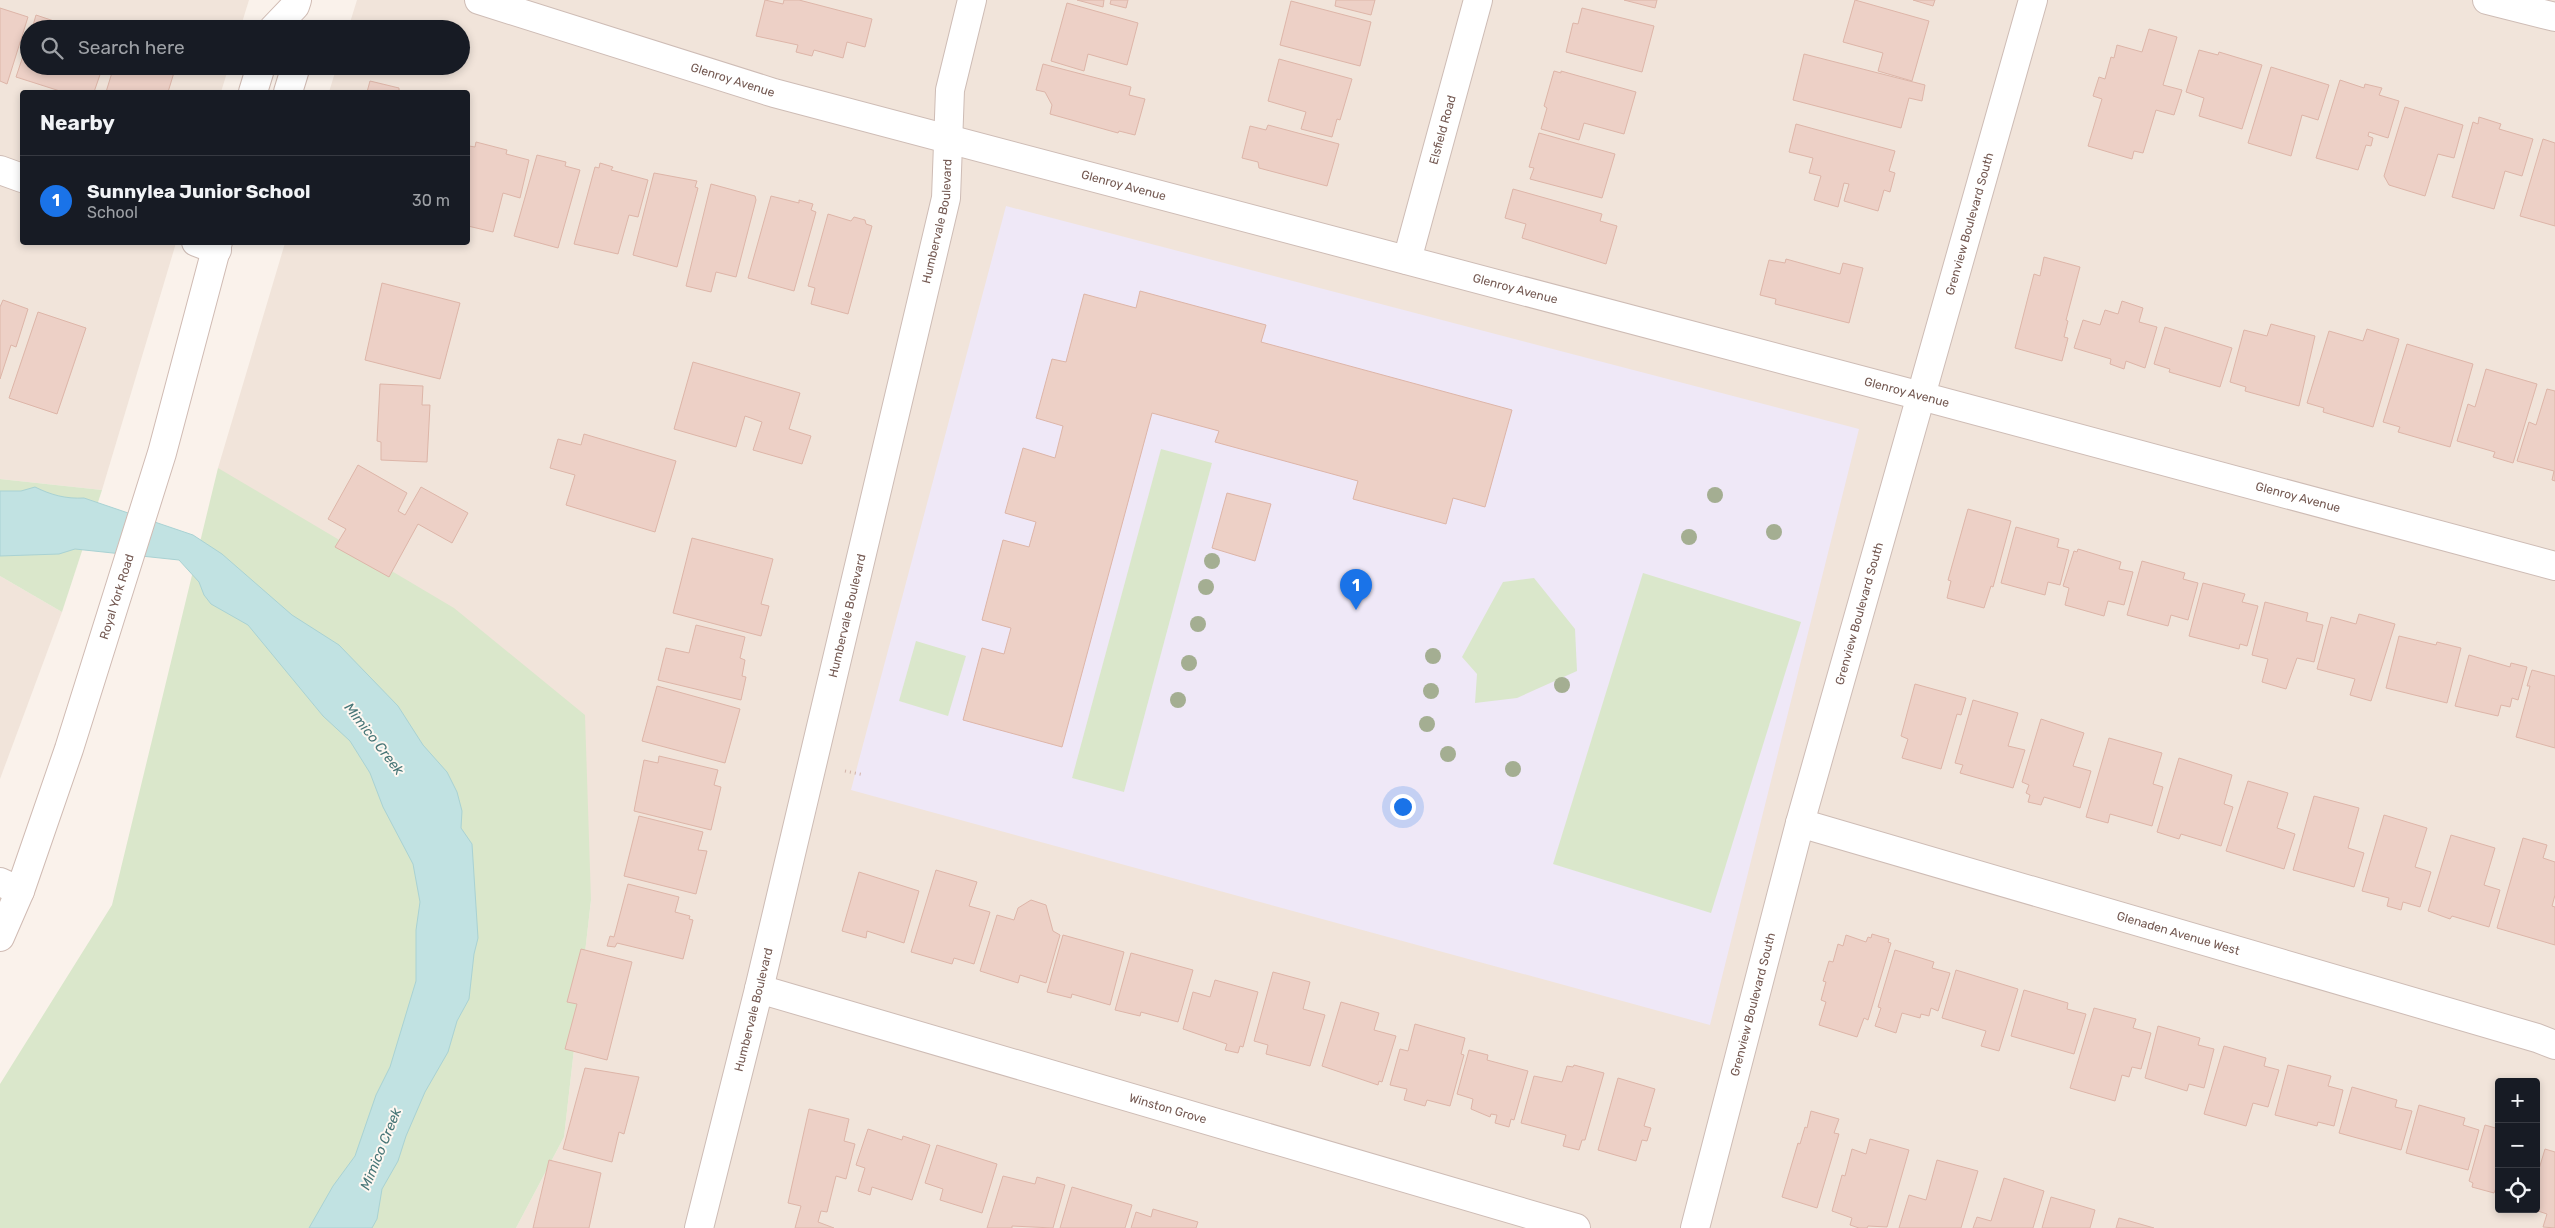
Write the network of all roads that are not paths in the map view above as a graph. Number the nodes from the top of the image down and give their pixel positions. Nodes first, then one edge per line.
1 (479, 0) edge
2 (972, 0) edge
3 (1478, 0) edge
4 (2033, 0) edge
5 (2487, 0) edge
6 (298, 12) edge
7 (2555, 17) edge
8 (287, 20) edge
9 (258, 75) edge
10 (293, 75) edge
11 (253, 90) edge
12 (289, 90) edge
13 (950, 140) junction
14 (0, 170) edge
15 (20, 177) edge
16 (213, 245) edge
17 (1407, 260) junction
18 (1921, 396) junction
19 (2555, 566) edge
20 (1800, 823) junction
21 (10, 887) edge
22 (0, 937) edge
23 (759, 989) junction
24 (2555, 1045) edge
25 (699, 1228) edge
26 (1576, 1228) edge
27 (1695, 1228) edge

1 - 13 street, Glenroy Avenue
2 - 13 street, Humbervale Boulevard
3 - 17 street, Elsfield Road
4 - 18 street, Grenview Boulevard South
5 - 7 street
6 - 8 street
9 - 11 street
10 - 12 street
13 - 17 street, Glenroy Avenue
13 - 23 street, Humbervale Boulevard
14 - 15 street
16 - 21 street, Royal York Road
17 - 18 street, Glenroy Avenue
18 - 19 street, Glenroy Avenue
18 - 20 street, Grenview Boulevard South
20 - 24 street, Glenaden Avenue West
20 - 27 street, Grenview Boulevard South
21 - 22 street, Royal York Road
23 - 25 street, Humbervale Boulevard
23 - 26 street, Winston Grove

